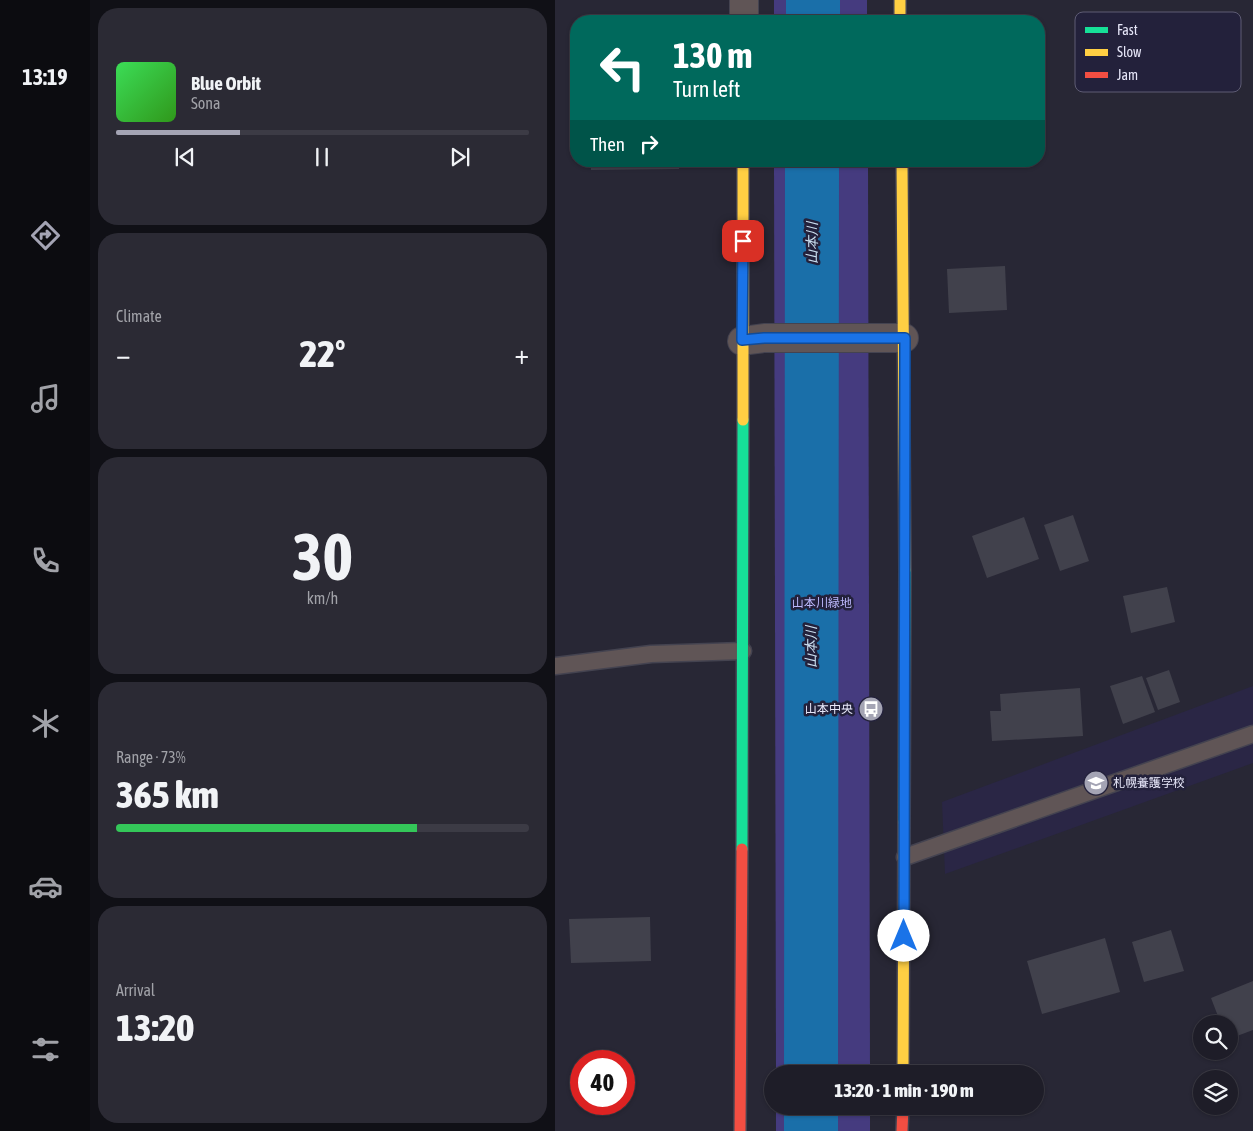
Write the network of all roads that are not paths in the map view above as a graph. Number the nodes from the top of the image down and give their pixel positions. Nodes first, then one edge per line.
1 (744, 0) edge
2 (900, 0) edge
3 (744, 15) edge
4 (900, 15) edge
5 (743, 167) edge
6 (902, 167) edge
7 (905, 338) junction
8 (753, 339) junction
9 (743, 651) junction
10 (555, 666) edge
11 (1253, 734) edge
12 (905, 857) junction
13 (903, 1065) edge
14 (903, 1115) edge
15 (740, 1131) edge
16 (902, 1131) edge

1 - 3 street
2 - 4 street
5 - 8 street
6 - 7 street
7 - 8 street
7 - 12 street
8 - 9 street
9 - 10 lane
9 - 15 street
11 - 12 lane
12 - 13 street
14 - 16 street

